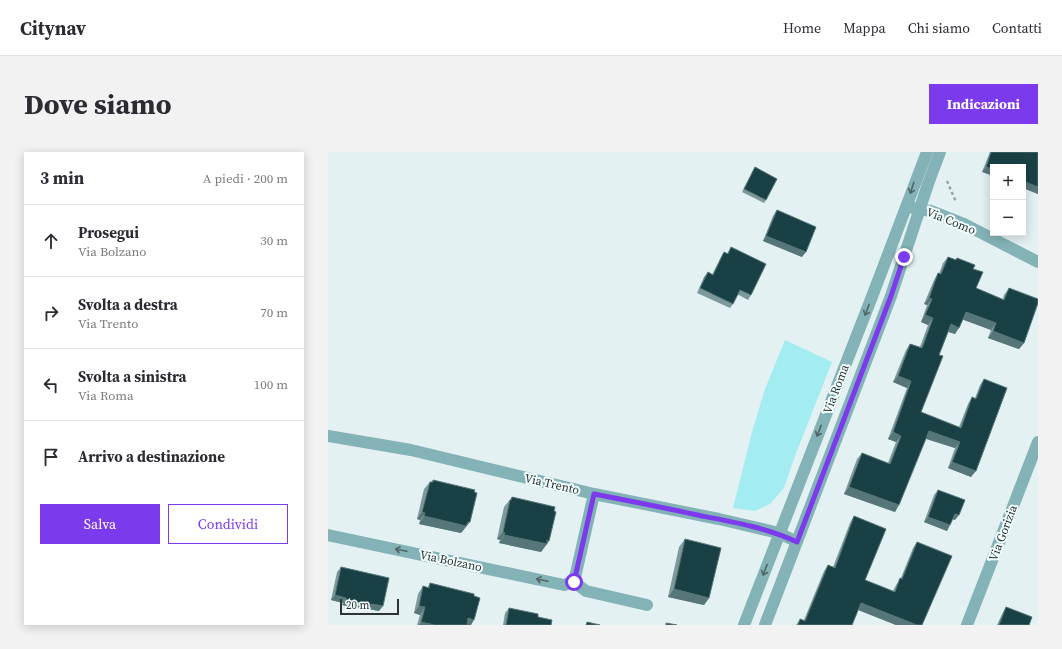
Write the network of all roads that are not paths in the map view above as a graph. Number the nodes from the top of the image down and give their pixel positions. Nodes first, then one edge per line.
1 (927, 152) edge
2 (940, 152) edge
3 (906, 208) junction
4 (920, 208) junction
5 (1038, 262) edge
6 (328, 436) edge
7 (1038, 442) edge
8 (594, 494) junction
9 (779, 534) junction
10 (328, 535) edge
11 (797, 542) junction
12 (574, 582) junction
13 (647, 605) dead end
14 (744, 625) edge
15 (765, 625) edge
16 (967, 625) edge

1 -> 3 street, Via Roma
2 - 4 street, Via Roma
3 - 4 street, Via Como
3 -> 9 street, Via Roma
4 - 5 street, Via Como
4 - 11 street, Via Roma
6 - 8 street, Via Trento
7 - 16 street, Via Gorizia
8 - 9 street, Via Trento
8 - 12 street
9 - 11 street, Via Trento
9 -> 14 street, Via Roma
12 -> 10 street, Via Bolzano
11 - 15 street, Via Roma
12 - 13 street

